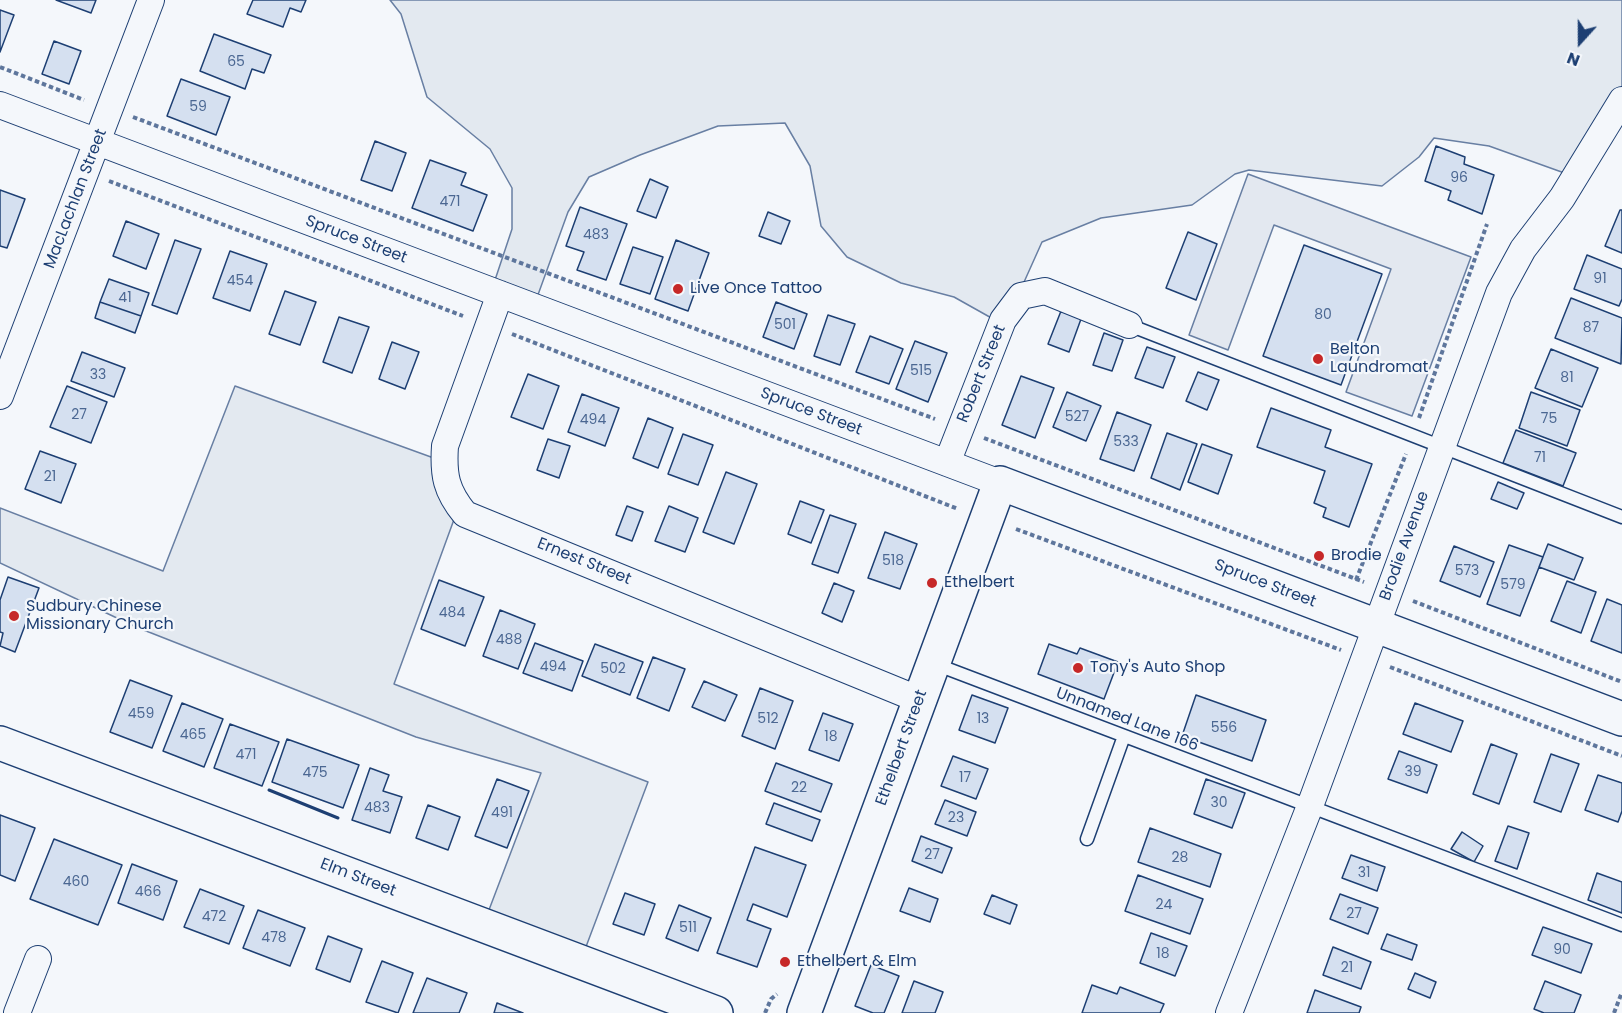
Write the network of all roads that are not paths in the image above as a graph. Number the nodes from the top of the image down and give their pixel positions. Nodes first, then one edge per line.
1 (151, 0) edge
2 (1622, 100) edge
3 (0, 105) edge
4 (98, 142) junction
5 (500, 294) junction
6 (1129, 324) joint
7 (0, 396) edge
8 (1442, 447) junction
9 (947, 463) junction
10 (1000, 483) junction
11 (1622, 517) edge
12 (1376, 626) junction
13 (933, 664) junction
14 (920, 700) junction
15 (1622, 718) edge
16 (1124, 736) junction
17 (0, 743) edge
18 (1310, 806) junction
19 (1087, 839) dead end
20 (1622, 925) edge
21 (38, 959) dead end
22 (17, 1013) edge
23 (716, 1013) edge
24 (804, 1013) edge
25 (1229, 1013) edge

1 - 4 street, MacLachlan Street
2 - 8 street, Brodie Avenue
3 - 4 street, Spruce Street
4 - 5 street, Spruce Street
4 - 7 street, MacLachlan Street
5 - 9 street, Spruce Street
5 - 14 street, Ernest Street
6 - 8 lane
6 - 9 street, Robert Street
8 - 11 lane
8 - 12 street, Brodie Avenue
9 - 10 street, Spruce Street
10 - 12 street, Spruce Street
10 - 13 street, Ethelbert Street
12 - 15 street, Spruce Street
12 - 18 street, Brodie Avenue
13 - 14 street, Ethelbert Street
13 - 16 lane, Unnamed Lane 166
14 - 24 street, Ethelbert Street
16 - 18 lane, Unnamed Lane 166
16 - 19 lane
17 - 23 street, Elm Street
18 - 20 lane, Unnamed Lane 166
18 - 25 street, Brodie Avenue
21 - 22 street

